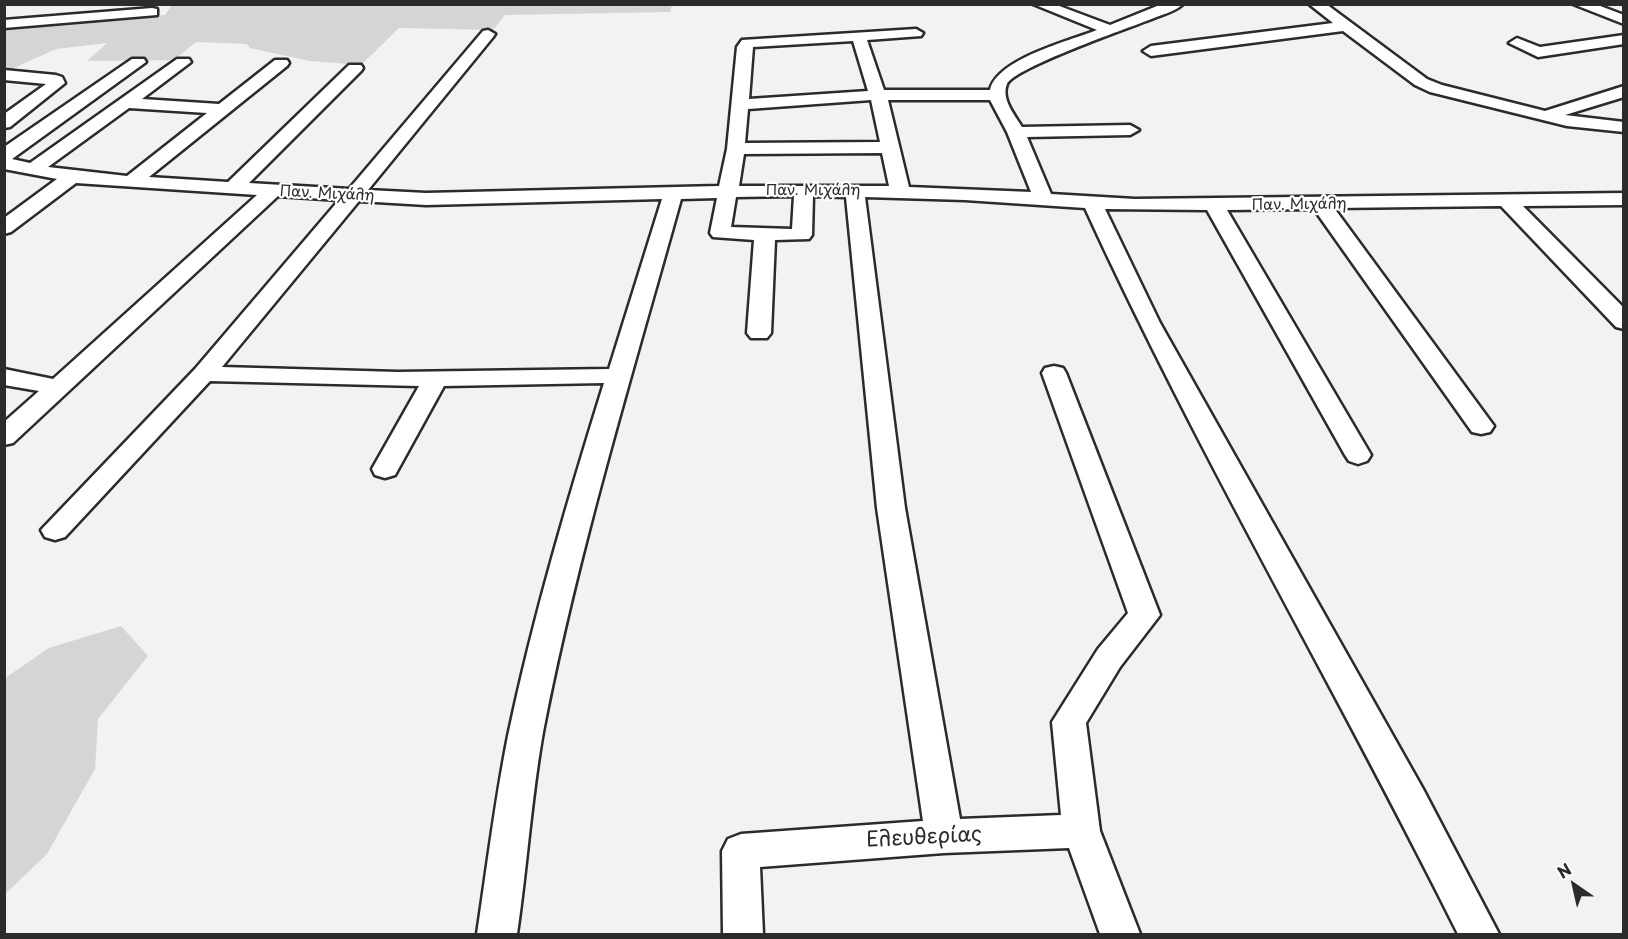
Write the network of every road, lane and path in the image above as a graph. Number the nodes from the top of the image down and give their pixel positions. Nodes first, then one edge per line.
1 (1040, 4) edge
2 (1176, 4) edge
3 (1316, 4) edge
4 (1580, 4) edge
5 (152, 12) dead end
6 (1623, 20) edge
7 (4, 24) edge
8 (1346, 26) junction
9 (1112, 31) junction
10 (916, 33) dead end
11 (488, 34) dead end
12 (858, 35) junction
13 (1623, 39) edge
14 (1517, 43) dead end
15 (1151, 51) dead end
16 (138, 62) dead end
17 (183, 62) dead end
18 (281, 63) dead end
19 (355, 68) dead end
20 (4, 75) edge
21 (1623, 91) edge
22 (877, 95) junction
23 (997, 95) junction
24 (125, 104) junction
25 (739, 105) junction
26 (223, 109) junction
27 (9, 116) edge
28 (1546, 116) junction
29 (1623, 127) edge
30 (1130, 130) dead end
31 (1016, 132) junction
32 (891, 147) junction
33 (736, 149) junction
34 (4, 156) edge
35 (4, 163) edge
36 (33, 169) junction
37 (72, 177) junction
38 (131, 182) junction
39 (233, 188) junction
40 (274, 190) junction
41 (804, 190) junction
42 (855, 191) junction
43 (900, 191) junction
44 (726, 192) junction
45 (672, 194) junction
46 (353, 196) junction
47 (1043, 198) junction
48 (1507, 201) junction
49 (1092, 202) junction
50 (1620, 203) edge
51 (1321, 205) junction
52 (1215, 206) junction
53 (4, 228) edge
54 (765, 234) junction
55 (1623, 322) edge
56 (759, 333) dead end
57 (1054, 373) dead end
58 (204, 374) junction
59 (4, 376) edge
60 (617, 376) junction
61 (436, 377) junction
62 (61, 387) junction
63 (1481, 426) dead end
64 (4, 438) edge
65 (1358, 455) dead end
66 (385, 470) dead end
67 (55, 530) dead end
68 (1081, 831) junction
69 (944, 836) junction
70 (497, 934) edge
71 (743, 934) edge
72 (1120, 934) edge
73 (1479, 934) edge

1 - 9 street
2 - 9 street
3 - 8 street
4 - 6 street
5 - 7 street
8 - 15 street
8 - 28 street
9 - 23 street
10 - 12 street
11 - 46 street
12 - 22 street
12 - 25 street
13 - 14 street
16 - 34 street
17 - 24 street
18 - 26 street
19 - 39 street
20 - 27 street
21 - 28 street
22 - 23 street
22 - 25 street
22 - 32 street
23 - 31 street
24 - 26 street
24 - 36 street
25 - 33 street
26 - 38 street
28 - 29 street
30 - 31 street
31 - 47 street
32 - 33 street
32 - 43 street
33 - 44 street
35 - 36 street, Παν. Μιχάλη
36 - 37 street, Παν. Μιχάλη
37 - 38 street, Παν. Μιχάλη
37 - 53 street
38 - 39 street, Παν. Μιχάλη
39 - 40 street, Παν. Μιχάλη
40 - 46 street, Παν. Μιχάλη
40 - 62 street
41 - 42 street, Παν. Μιχάλη
41 - 44 street, Παν. Μιχάλη
41 - 54 street
42 - 43 street, Παν. Μιχάλη
42 - 69 street
43 - 47 street, Παν. Μιχάλη
44 - 45 street, Παν. Μιχάλη
44 - 54 street
45 - 46 street, Παν. Μιχάλη
45 - 60 street
46 - 58 street
47 - 49 street, Παν. Μιχάλη
48 - 50 street, Παν. Μιχάλη
48 - 51 street, Παν. Μιχάλη
48 - 55 street
49 - 52 street, Παν. Μιχάλη
49 - 73 street
51 - 52 street, Παν. Μιχάλη
51 - 63 street
52 - 65 street
54 - 56 street
57 - 68 street
58 - 61 street
58 - 67 street
59 - 62 street
60 - 61 street
60 - 70 street
61 - 66 street
62 - 64 street
68 - 69 street, Ελευθερίας
68 - 72 street
69 - 71 street, Ελευθερίας

